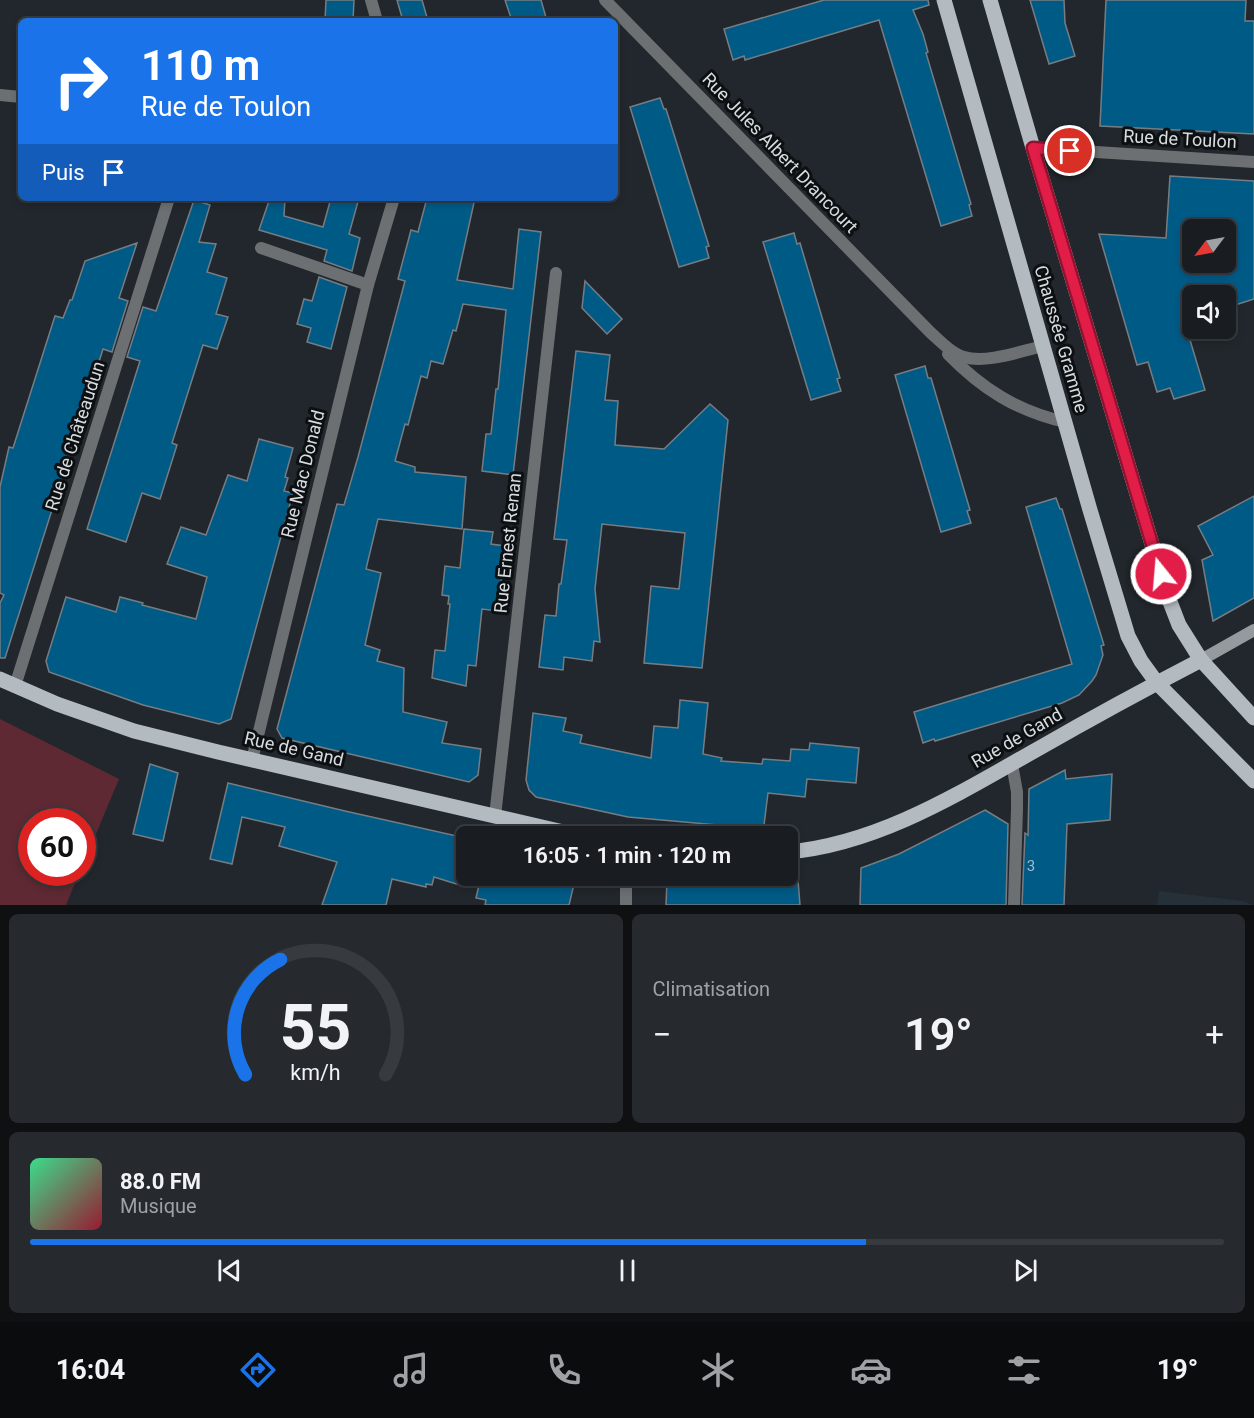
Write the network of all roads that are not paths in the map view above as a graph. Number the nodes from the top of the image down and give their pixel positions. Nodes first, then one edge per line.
1 (371, 0) edge
2 (605, 0) edge
3 (944, 0) edge
4 (990, 0) edge
5 (376, 18) edge
6 (0, 95) edge
7 (18, 97) edge
8 (1033, 148) junction
9 (1254, 162) edge
10 (168, 201) edge
11 (393, 201) edge
12 (261, 248) dead end
13 (556, 273) dead end
14 (368, 285) junction
15 (930, 332) junction
16 (1043, 346) junction
17 (1065, 422) junction
18 (1254, 630) edge
19 (1201, 660) junction
20 (0, 678) edge
21 (1157, 683) junction
22 (15, 686) junction
23 (1254, 718) edge
24 (252, 760) junction
25 (1012, 764) junction
26 (1254, 781) edge
27 (495, 816) junction
28 (538, 826) edge
29 (798, 850) edge
30 (626, 886) edge
31 (626, 905) edge
32 (1014, 905) edge

1 - 5 street
2 - 15 street, Rue Jules Albert Drancourt
3 - 16 main road, Chaussée Gramme
4 - 8 main road, Chaussée Gramme
6 - 7 street
8 - 9 street, Rue de Toulon
8 - 19 main road, Chaussée Gramme
10 - 22 street, Rue de Châteaudun
11 - 14 street, Rue Mac Donald
12 - 14 street
13 - 27 street, Rue Ernest Renan
14 - 24 street, Rue Mac Donald
15 - 16 street, Rue Jules Albert Drancourt
15 - 17 street, Rue Jules Albert Drancourt
16 - 17 main road, Chaussée Gramme
17 - 21 main road, Chaussée Gramme
18 - 19 main road, Rue de Gand
19 - 21 main road, Rue de Gand
19 - 23 main road, Chaussée Gramme
20 - 22 main road, Rue de Gand
21 - 25 main road, Rue de Gand
21 - 26 main road, Chaussée Gramme
22 - 24 main road, Rue de Gand
24 - 27 main road, Rue de Gand
25 - 29 main road, Rue de Gand
25 - 32 street
27 - 28 main road, Rue de Gand
30 - 31 street

